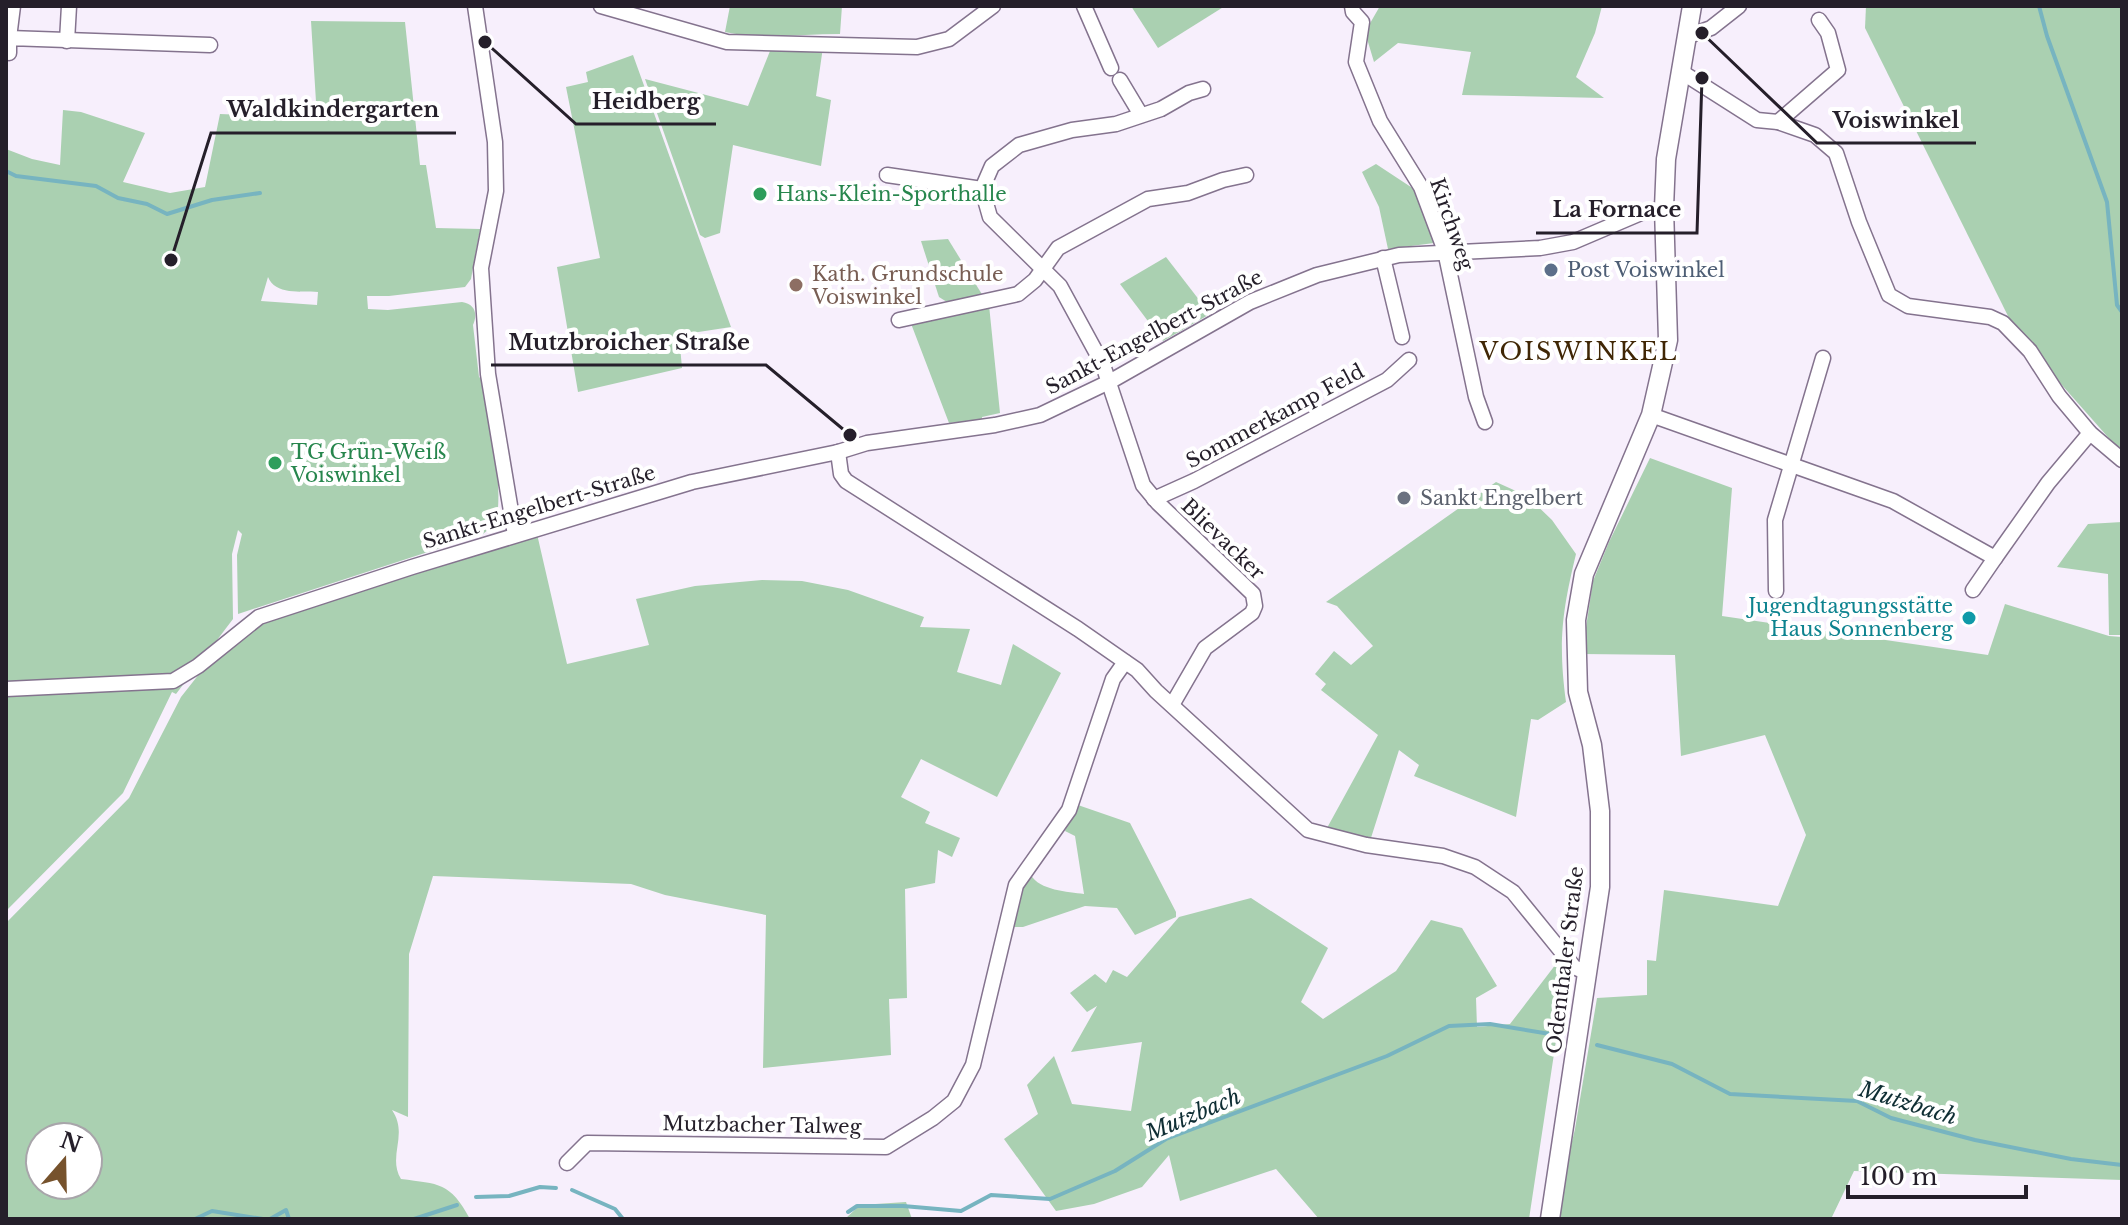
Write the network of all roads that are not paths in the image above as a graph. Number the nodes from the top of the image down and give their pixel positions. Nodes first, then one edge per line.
1 (13, 6) edge
2 (69, 6) edge
3 (475, 6) edge
4 (601, 6) edge
5 (993, 6) edge
6 (1084, 6) edge
7 (1352, 6) edge
8 (1692, 6) edge
9 (1739, 6) edge
10 (1819, 20) dead end
11 (1686, 37) junction
12 (67, 41) junction
13 (210, 45) dead end
14 (1680, 71) junction
15 (1203, 89) dead end
16 (1141, 115) junction
17 (1778, 122) junction
18 (887, 175) dead end
19 (1246, 175) dead end
20 (982, 189) junction
21 (1664, 208) junction
22 (1445, 251) junction
23 (1383, 258) junction
24 (1044, 268) junction
25 (899, 320) dead end
26 (1402, 337) dead end
27 (1823, 358) dead end
28 (1409, 360) dead end
29 (1111, 381) junction
30 (1651, 415) junction
31 (1485, 422) dead end
32 (2090, 433) junction
33 (838, 452) junction
34 (2122, 460) edge
35 (1792, 466) junction
36 (1154, 499) junction
37 (515, 535) junction
38 (1995, 558) junction
39 (1973, 590) dead end
40 (1776, 591) dead end
41 (1125, 662) junction
42 (6, 689) edge
43 (1172, 705) junction
44 (1587, 973) junction
45 (567, 1163) dead end
46 (1550, 1219) edge

1 - 12 street
2 - 12 street
3 - 37 street
4 - 5 street
6 - 16 street
7 - 22 street, Kirchweg
8 - 11 main road, Odenthaler Straße
9 - 11 street
10 - 17 street
11 - 14 main road, Odenthaler Straße
12 - 13 street
14 - 17 street
14 - 21 main road, Odenthaler Straße
15 - 16 street
16 - 20 street
17 - 32 street
18 - 20 street
19 - 24 street
20 - 24 street, Blievacker
21 - 22 street, Sankt-Engelbert-Straße
21 - 30 main road, Odenthaler Straße
22 - 23 street, Sankt-Engelbert-Straße
22 - 31 street, Kirchweg
23 - 26 street
23 - 29 street, Sankt-Engelbert-Straße
24 - 25 street
24 - 29 street, Blievacker
27 - 35 street
28 - 36 street, Sommerkamp Feld
29 - 33 street, Sankt-Engelbert-Straße
29 - 36 street, Blievacker
30 - 35 street
30 - 44 main road, Odenthaler Straße
32 - 34 street
32 - 38 street
33 - 37 street, Sankt-Engelbert-Straße
33 - 41 street
35 - 38 street
35 - 40 street
36 - 43 street, Blievacker
37 - 42 street, Sankt-Engelbert-Straße
38 - 39 street
41 - 43 street
41 - 45 street, Mutzbacher Talweg
43 - 44 street
44 - 46 main road, Odenthaler Straße

